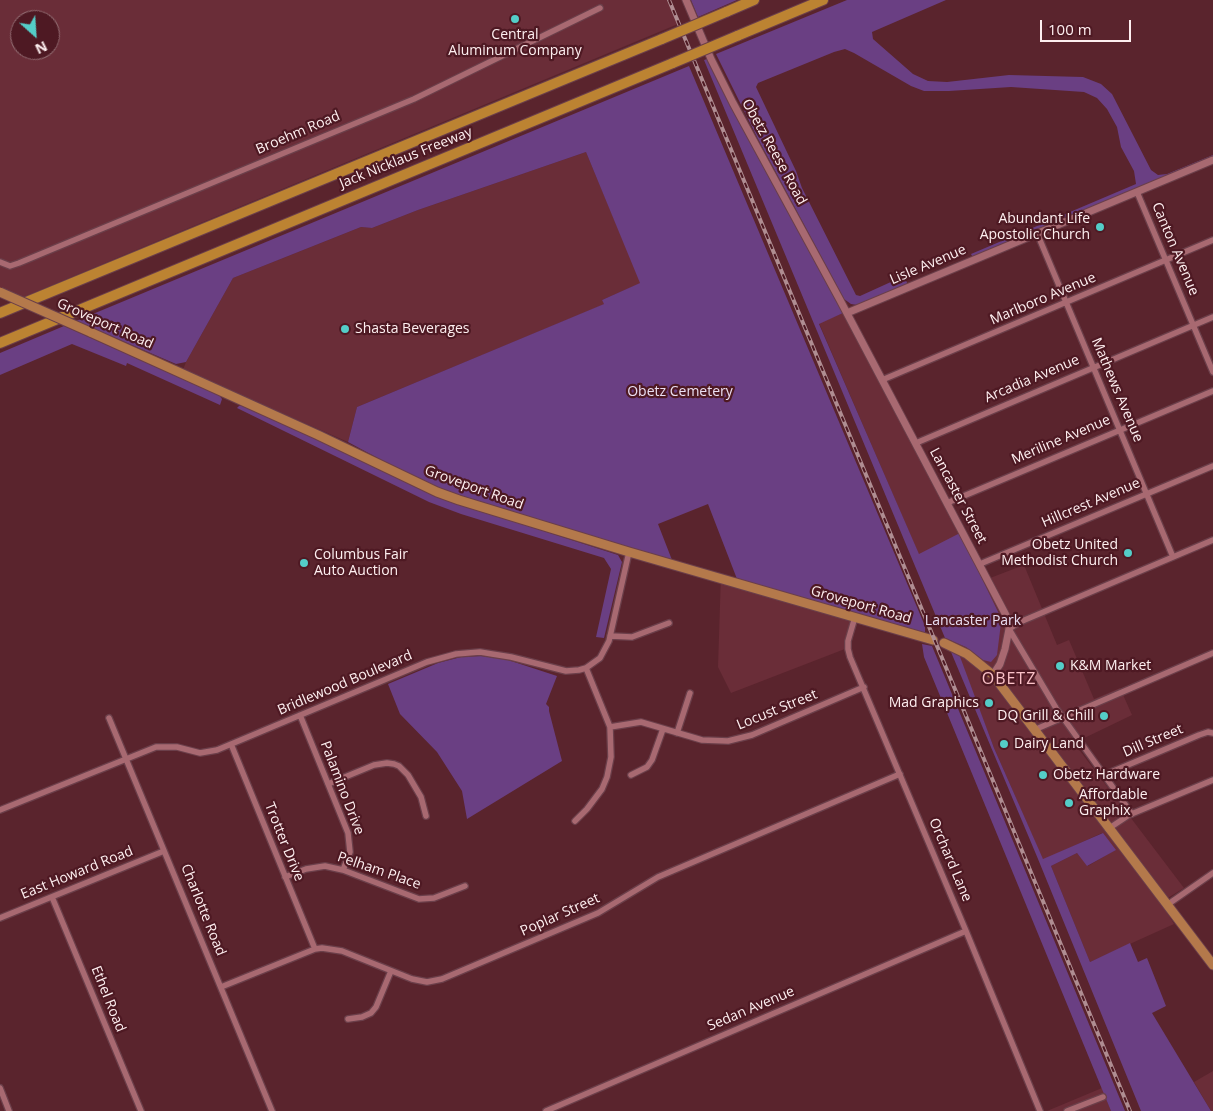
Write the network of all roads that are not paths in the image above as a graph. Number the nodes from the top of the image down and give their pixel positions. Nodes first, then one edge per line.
1 (686, 0) edge
2 (754, 0) edge
3 (823, 0) edge
4 (600, 8) dead end
5 (1213, 160) edge
6 (1137, 192) junction
7 (1037, 233) junction
8 (1213, 240) edge
9 (1166, 260) junction
10 (0, 262) edge
11 (0, 292) edge
12 (1067, 302) junction
13 (847, 313) junction
14 (0, 314) edge
15 (1213, 317) edge
16 (1193, 325) junction
17 (0, 343) edge
18 (1094, 366) junction
19 (1213, 372) edge
20 (882, 380) junction
21 (1213, 391) edge
22 (1120, 430) junction
23 (916, 443) junction
24 (1213, 466) edge
25 (1147, 493) junction
26 (948, 503) junction
27 (1213, 540) edge
28 (629, 552) junction
29 (1173, 557) junction
30 (980, 564) junction
31 (855, 617) junction
32 (670, 623) dead end
33 (1009, 629) junction
34 (610, 636) junction
35 (933, 640) dead end
36 (944, 643) dead end
37 (1213, 653) edge
38 (586, 668) junction
39 (993, 675) junction
40 (864, 687) junction
41 (690, 693) dead end
42 (300, 715) junction
43 (109, 718) dead end
44 (1062, 718) junction
45 (610, 727) junction
46 (664, 729) junction
47 (1034, 730) junction
48 (677, 733) junction
49 (1213, 734) edge
50 (231, 744) junction
51 (126, 758) junction
52 (900, 774) junction
53 (631, 775) dead end
54 (1104, 775) junction
55 (1213, 780) edge
56 (328, 784) junction
57 (0, 810) edge
58 (1132, 814) junction
59 (426, 816) dead end
60 (575, 821) dead end
61 (1108, 829) junction
62 (164, 851) junction
63 (343, 870) junction
64 (1213, 873) edge
65 (285, 877) junction
66 (465, 886) dead end
67 (52, 897) junction
68 (1167, 905) junction
69 (0, 918) edge
70 (966, 931) junction
71 (315, 949) junction
72 (1213, 965) edge
73 (392, 971) junction
74 (221, 988) junction
75 (348, 1019) dead end
76 (0, 1088) edge
77 (1103, 1097) dead end
78 (9, 1111) edge
79 (140, 1111) edge
80 (272, 1111) edge
81 (546, 1111) edge
82 (1040, 1111) edge
83 (1067, 1111) edge

1 - 13 street, Obetz Reese Road
2 - 14 highway, Jack Nicklaus Freeway, bridge
3 - 17 highway, Jack Nicklaus Freeway, bridge
4 - 10 street, Broehm Road
5 - 6 street, Lisle Avenue
6 - 7 street, Lisle Avenue
6 - 9 street, Canton Avenue
7 - 12 street, Mathews Avenue
7 - 13 street, Lisle Avenue
8 - 9 street, Marlboro Avenue
9 - 12 street, Marlboro Avenue
9 - 16 street, Canton Avenue
11 - 28 main road, Groveport Road, bridge
12 - 18 street, Mathews Avenue
12 - 20 street, Marlboro Avenue
13 - 20 street, Lancaster Street
15 - 16 street, Arcadia Avenue
16 - 18 street, Arcadia Avenue
16 - 19 street, Canton Avenue
18 - 22 street, Mathews Avenue
18 - 23 street, Arcadia Avenue
20 - 23 street, Lancaster Street
21 - 22 street, Meriline Avenue
22 - 25 street, Mathews Avenue
22 - 26 street, Meriline Avenue
23 - 26 street, Lancaster Street
24 - 25 street, Hillcrest Avenue
25 - 29 street, Mathews Avenue
25 - 30 street, Hillcrest Avenue
26 - 30 street, Lancaster Street
27 - 29 street
28 - 31 main road, Groveport Road
28 - 34 street
29 - 33 street
30 - 33 street, Lancaster Street
31 - 35 main road, Groveport Road
31 - 40 street, Orchard Lane
32 - 34 street
33 - 39 street
33 - 44 street, Lancaster Street
34 - 38 street
36 - 39 main road
37 - 44 street
38 - 42 street, Bridlewood Boulevard
38 - 45 street
39 - 47 main road
40 - 48 street, Locust Street
40 - 52 street, Orchard Lane
41 - 48 street
42 - 50 street, Bridlewood Boulevard
42 - 56 street, Palamino Drive
43 - 51 street, Charlotte Road
44 - 47 street
44 - 54 street, Lancaster Street
45 - 46 street, Locust Street
45 - 60 street
46 - 48 street, Locust Street
46 - 53 street
47 - 61 main road
49 - 54 street, Dill Street
50 - 51 street, Bridlewood Boulevard
50 - 65 street, Trotter Drive
51 - 57 street, Bridlewood Boulevard
51 - 62 street, Charlotte Road
52 - 70 street, Orchard Lane
52 - 73 street, Poplar Street
54 - 58 street, Lancaster Street
55 - 58 street
56 - 59 street
56 - 63 street, Palamino Drive
58 - 61 street
61 - 68 main road
62 - 67 street, East Howard Road
62 - 74 street, Charlotte Road
63 - 65 street, Pelham Place
63 - 66 street, Pelham Place
64 - 68 street
65 - 71 street, Trotter Drive
67 - 69 street, East Howard Road
67 - 79 street, Ethel Road
68 - 72 main road
70 - 81 street, Sedan Avenue
70 - 82 street, Orchard Lane
71 - 73 street, Poplar Street
71 - 74 street, Poplar Street
73 - 75 street
74 - 80 street, Charlotte Road
76 - 78 street
77 - 83 street

